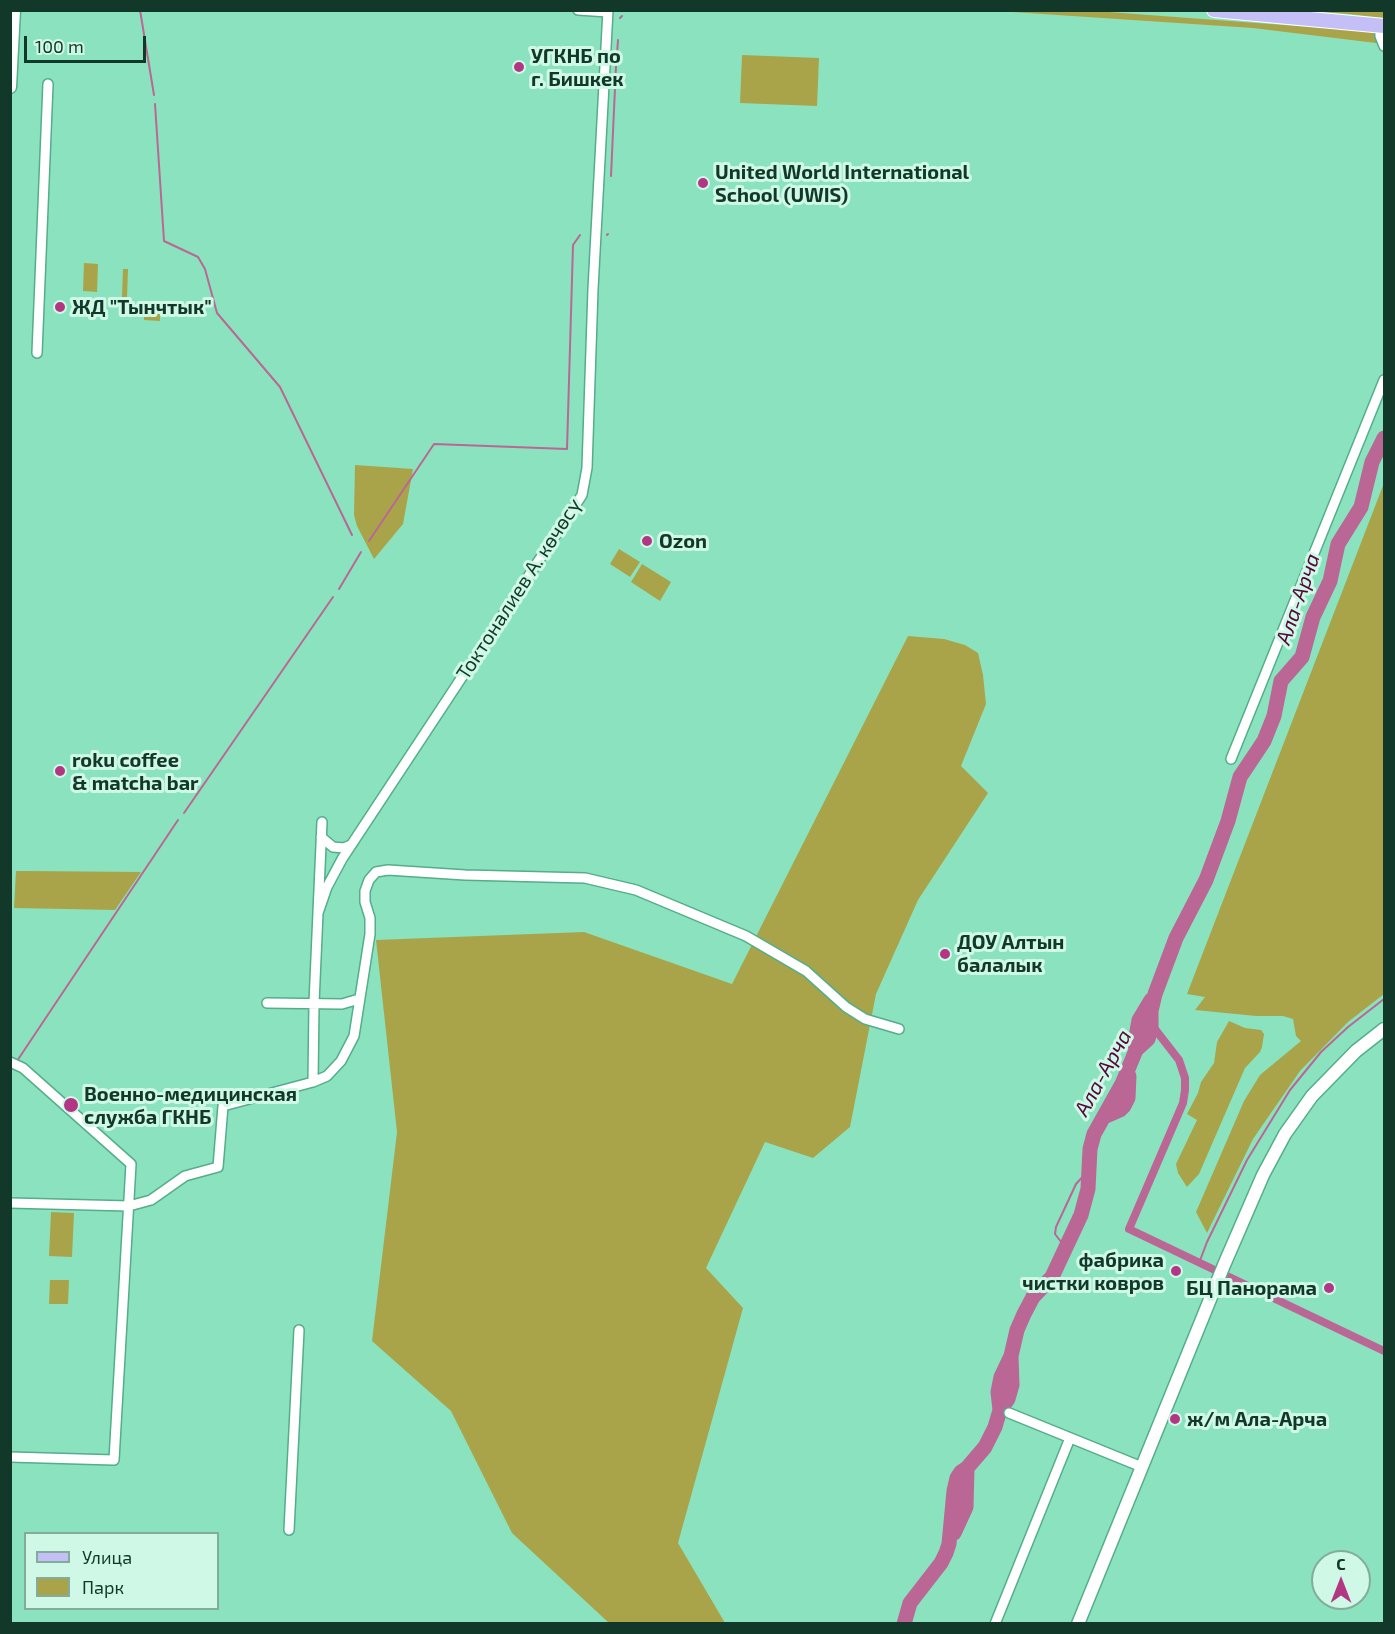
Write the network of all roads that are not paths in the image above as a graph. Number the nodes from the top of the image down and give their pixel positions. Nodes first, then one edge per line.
1 (14, 10) edge
2 (578, 10) edge
3 (1214, 10) edge
4 (608, 11) edge
5 (1382, 26) edge
6 (1384, 46) edge
7 (48, 84) dead end
8 (10, 87) edge
9 (37, 353) dead end
10 (1384, 380) edge
11 (1231, 759) dead end
12 (322, 822) dead end
13 (321, 837) junction
14 (351, 845) junction
15 (318, 913) junction
16 (359, 999) junction
17 (267, 1003) dead end
18 (314, 1004) junction
19 (899, 1029) dead end
20 (1384, 1029) edge
21 (10, 1062) edge
22 (313, 1082) junction
23 (10, 1203) edge
24 (129, 1206) junction
25 (299, 1330) dead end
26 (1009, 1413) dead end
27 (1070, 1438) junction
28 (10, 1457) edge
29 (1142, 1467) junction
30 (289, 1530) dead end
31 (995, 1623) edge
32 (1078, 1623) edge

1 - 8 main road
2 - 4 street
3 - 5 main road
4 - 14 street, Токтоналиев А. көчөсү
5 - 6 street
7 - 9 street
10 - 11 street
12 - 13 street
13 - 14 street
13 - 15 street
14 - 15 street, Токтоналиев А. көчөсү
15 - 18 street
16 - 18 street
16 - 19 street
16 - 22 street
17 - 18 street
18 - 22 street
20 - 29 main road
21 - 24 street
22 - 24 street
23 - 24 street
24 - 28 street
25 - 30 street
26 - 27 street
27 - 29 street
27 - 31 street
29 - 32 main road

